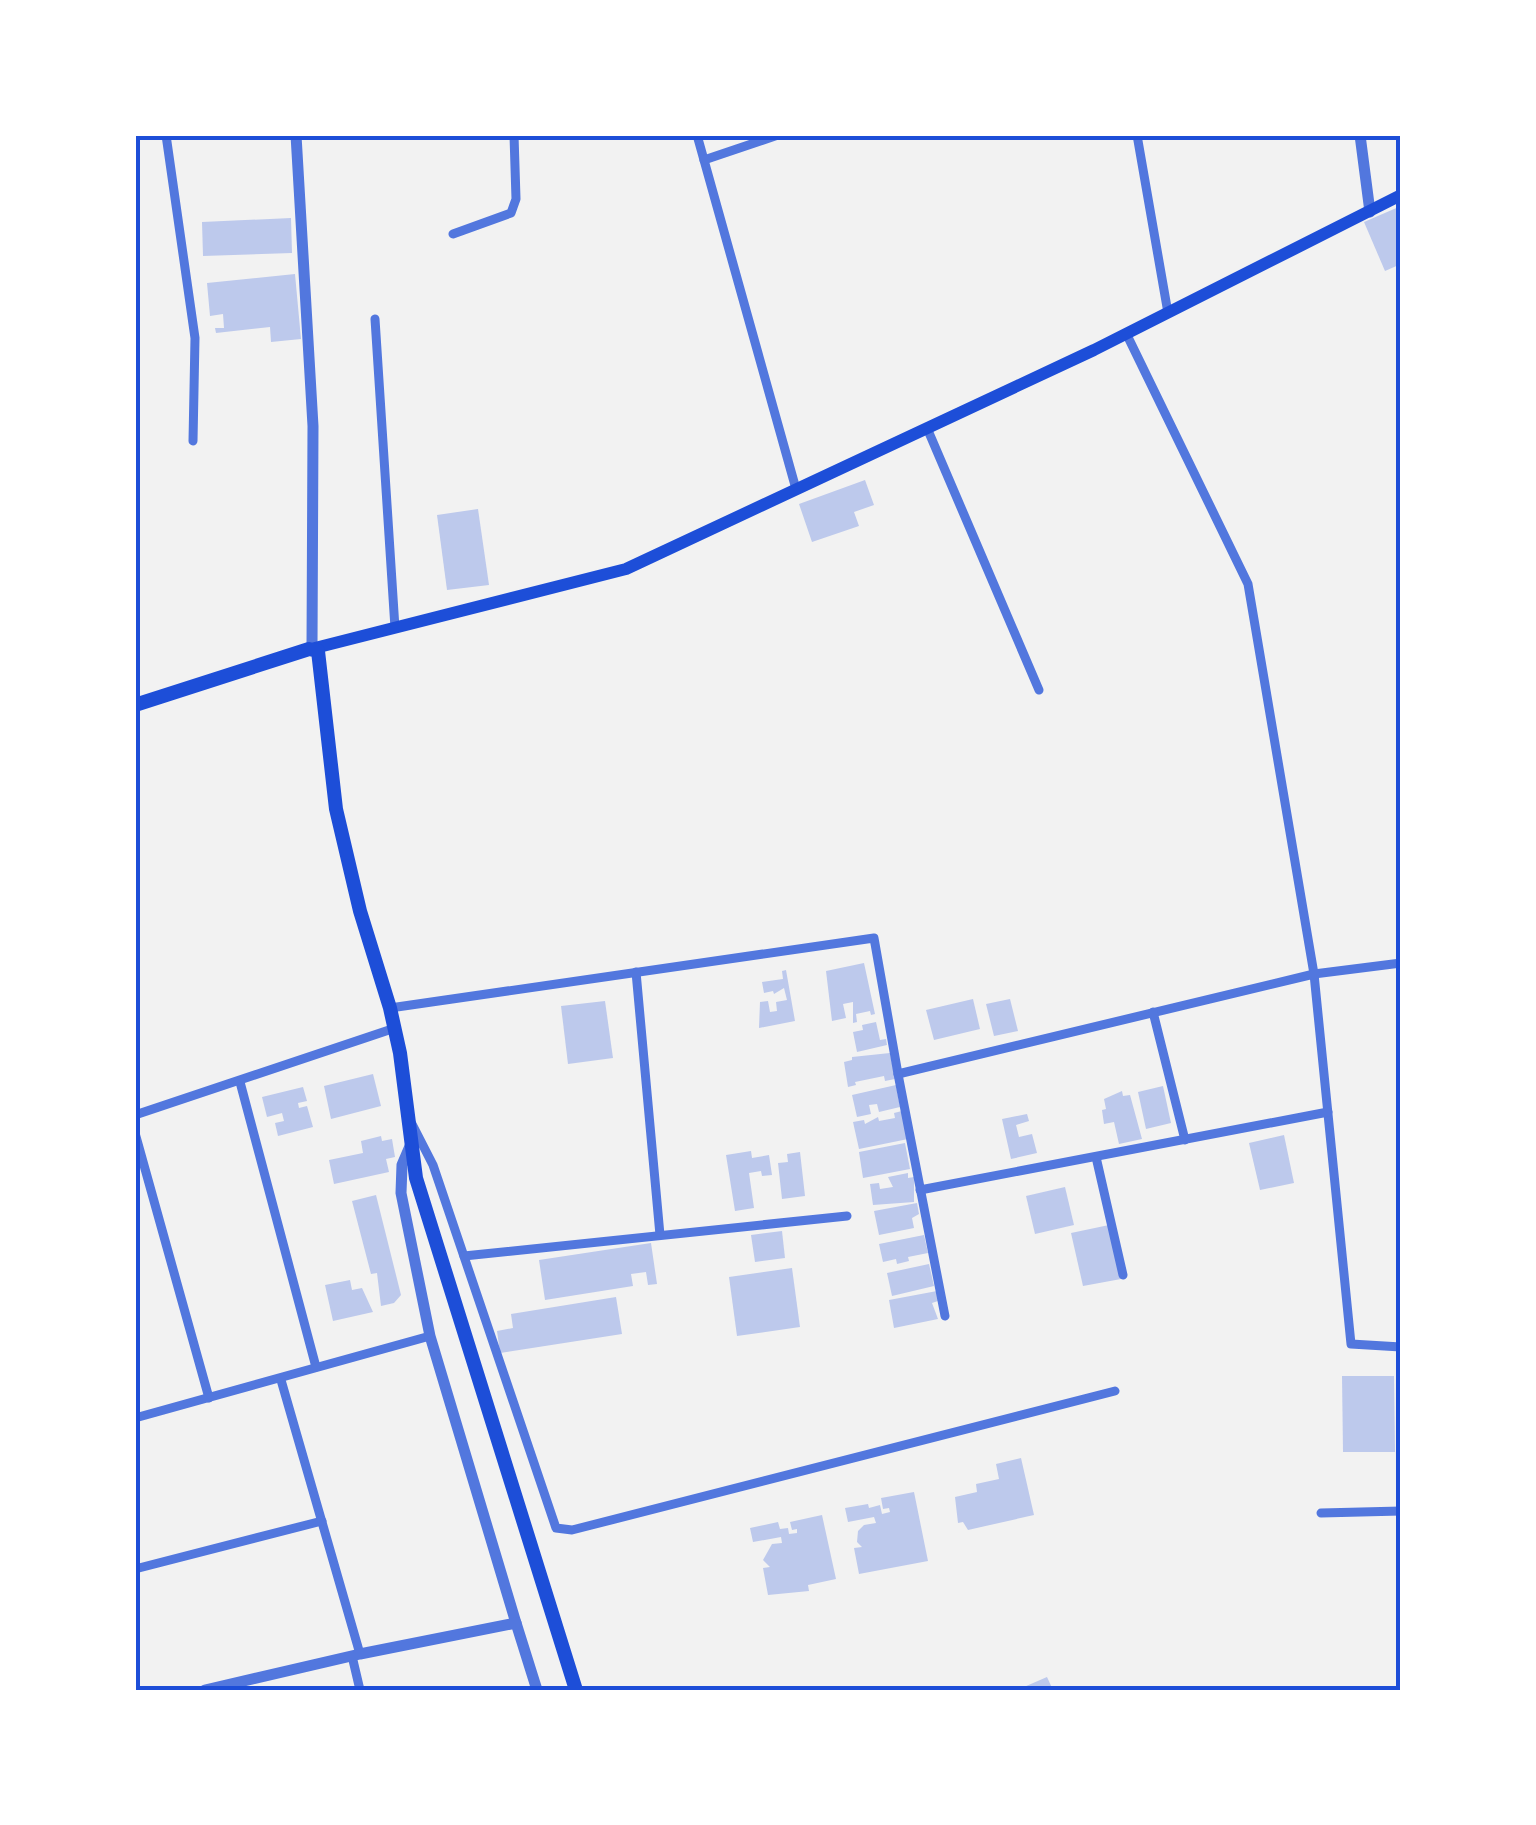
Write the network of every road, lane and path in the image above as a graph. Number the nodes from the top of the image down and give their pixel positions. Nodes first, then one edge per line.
1 (166, 135) edge
2 (296, 135) edge
3 (514, 135) edge
4 (697, 135) edge
5 (778, 135) edge
6 (1137, 135) edge
7 (1360, 135) edge
8 (704, 160) junction
9 (1401, 196) edge
10 (1370, 212) junction
11 (453, 234) dead end
12 (1168, 313) junction
13 (375, 319) dead end
14 (1126, 334) junction
15 (927, 428) junction
16 (193, 441) dead end
17 (796, 489) junction
18 (394, 628) junction
19 (314, 648) junction
20 (1039, 690) dead end
21 (135, 705) edge
22 (1401, 963) edge
23 (636, 972) junction
24 (1314, 974) junction
25 (390, 1008) junction
26 (1153, 1012) junction
27 (395, 1028) junction
28 (898, 1074) junction
29 (240, 1082) junction
30 (1328, 1112) junction
31 (135, 1116) edge
32 (409, 1119) junction
33 (135, 1133) edge
34 (1184, 1140) junction
35 (412, 1142) junction
36 (1096, 1157) junction
37 (920, 1190) junction
38 (846, 1216) dead end
39 (660, 1235) junction
40 (464, 1256) junction
41 (1124, 1275) dead end
42 (945, 1316) dead end
43 (430, 1336) junction
44 (1401, 1347) edge
45 (316, 1367) junction
46 (282, 1380) junction
47 (1115, 1391) dead end
48 (210, 1398) junction
49 (135, 1418) edge
50 (1401, 1511) edge
51 (1321, 1513) dead end
52 (322, 1521) junction
53 (135, 1568) edge
54 (516, 1623) junction
55 (356, 1655) junction
56 (205, 1690) edge
57 (360, 1690) edge
58 (538, 1690) edge
59 (576, 1690) edge

1 - 16 street
2 - 19 street
3 - 11 street
4 - 8 street
5 - 8 street
6 - 12 street
7 - 10 street
8 - 17 street
9 - 10 main road
10 - 12 main road
12 - 14 main road
13 - 18 street
14 - 15 main road
14 - 24 street
15 - 17 main road
15 - 20 street
17 - 18 main road
18 - 19 main road
19 - 21 main road
19 - 25 main road
22 - 24 street
23 - 25 street
23 - 28 street
23 - 39 street
24 - 26 street
24 - 30 street
25 - 27 main road
26 - 28 street
26 - 34 street
27 - 29 street
27 - 32 main road
28 - 37 street
29 - 31 street
29 - 45 street
30 - 34 street
30 - 44 street
32 - 35 main road
32 - 40 street
33 - 48 street
34 - 36 street
35 - 43 street
35 - 59 main road
36 - 37 street
36 - 41 street
37 - 42 street
38 - 39 street
39 - 40 street
40 - 47 street
43 - 45 street
43 - 54 street
45 - 46 street
46 - 48 street
46 - 52 street
48 - 49 street
50 - 51 street
52 - 53 street
52 - 55 street
54 - 55 street
54 - 58 street
55 - 56 street
55 - 57 street

